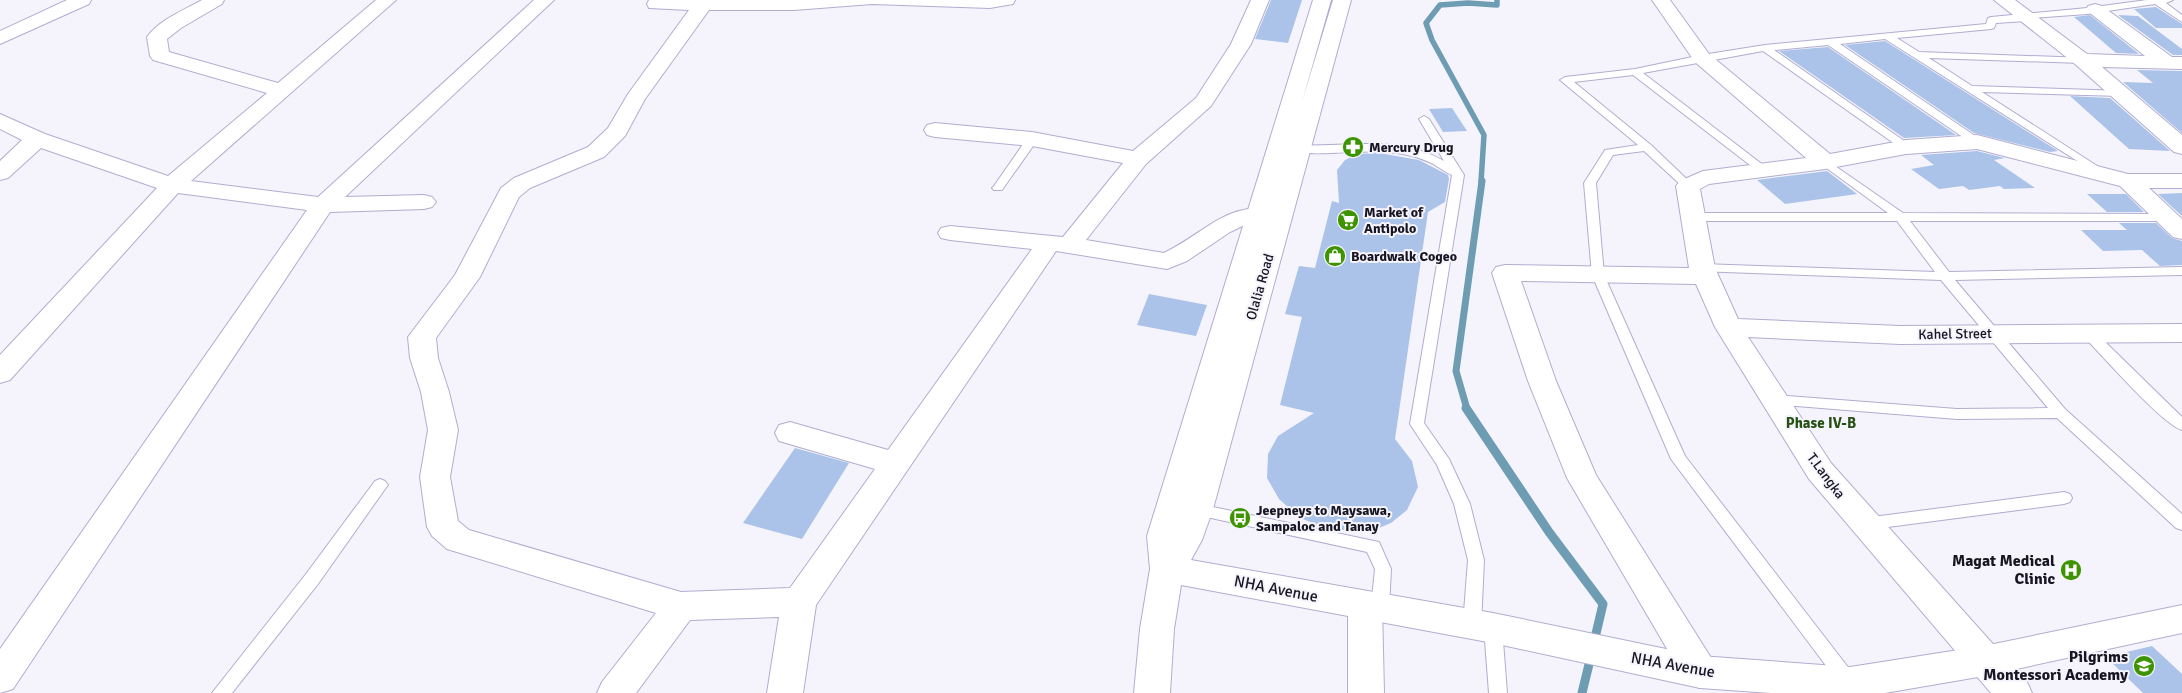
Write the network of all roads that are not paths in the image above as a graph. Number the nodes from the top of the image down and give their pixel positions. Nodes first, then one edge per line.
1 (82, 0) edge
2 (215, 0) edge
3 (386, 0) edge
4 (545, 0) edge
5 (866, 0) edge
6 (878, 0) edge
7 (1260, 0) edge
8 (1322, 0) edge
9 (1342, 0) edge
10 (1661, 0) edge
11 (2003, 0) edge
12 (995, 1) edge
13 (2163, 1) edge
14 (704, 2) edge
15 (656, 4) dead end
16 (2095, 10) junction
17 (2024, 17) junction
18 (2182, 19) edge
19 (1887, 36) junction
20 (0, 38) edge
21 (1829, 41) junction
22 (1765, 48) junction
23 (1918, 55) junction
24 (1702, 58) junction
25 (2082, 60) junction
26 (2174, 62) edge
27 (1635, 72) junction
28 (1971, 89) junction
29 (280, 90) junction
30 (2121, 93) junction
31 (1424, 119) dead end
32 (0, 121) edge
33 (934, 130) dead end
34 (37, 139) junction
35 (1032, 139) junction
36 (1977, 142) junction
37 (2180, 144) edge
38 (1289, 147) junction
39 (1906, 147) junction
40 (1647, 148) junction
41 (1138, 159) junction
42 (1825, 162) junction
43 (1763, 170) junction
44 (0, 173) edge
45 (1458, 175) junction
46 (2118, 179) junction
47 (2182, 181) edge
48 (172, 185) junction
49 (1688, 186) junction
50 (998, 188) dead end
51 (424, 202) dead end
52 (323, 205) junction
53 (1269, 216) junction
54 (1694, 218) junction
55 (1903, 219) junction
56 (2174, 225) edge
57 (950, 233) dead end
58 (1059, 244) junction
59 (2182, 271) edge
60 (1703, 272) junction
61 (1598, 275) junction
62 (1945, 276) junction
63 (1728, 328) junction
64 (1994, 333) junction
65 (2182, 333) edge
66 (2090, 336) junction
67 (0, 373) edge
68 (1776, 400) junction
69 (2060, 413) junction
70 (2182, 425) edge
71 (790, 433) dead end
72 (896, 464) junction
73 (380, 485) dead end
74 (2064, 498) dead end
75 (1184, 507) junction
76 (1865, 524) junction
77 (2182, 524) edge
78 (1167, 569) junction
79 (799, 602) junction
80 (681, 606) junction
81 (1372, 607) junction
82 (2182, 619) edge
83 (1482, 626) junction
84 (1984, 661) junction
85 (1700, 672) junction
86 (0, 678) edge
87 (1850, 684) junction
88 (221, 693) edge
89 (615, 693) edge
90 (785, 693) edge
91 (1152, 693) edge
92 (1366, 693) edge
93 (1498, 693) edge
94 (2014, 693) edge

1 - 20 street
2 - 29 street
3 - 29 street
4 - 52 street
5 - 14 street
6 - 12 street
7 - 41 street
8 - 38 street, Olalia Road
9 - 38 street, Olalia Road
10 - 24 street
11 - 17 street
13 - 16 lane
13 - 18 lane
14 - 15 street
14 - 80 street
16 - 17 lane
16 - 26 street
17 - 19 lane
17 - 25 street
19 - 21 lane
19 - 23 lane
21 - 22 lane
21 - 36 lane
22 - 24 lane
22 - 39 lane
23 - 25 lane
23 - 28 lane
24 - 27 lane
24 - 42 street
25 - 26 street
25 - 30 street
27 - 40 lane
27 - 43 lane
28 - 30 lane
28 - 46 lane
29 - 48 street
30 - 37 street
31 - 45 lane
32 - 34 street
33 - 35 street
34 - 44 street
34 - 48 street
35 - 41 street
35 - 50 lane
36 - 39 street
36 - 46 street
38 - 45 lane
38 - 53 street, Olalia Road
39 - 42 street
40 - 49 lane
40 - 61 lane
41 - 58 street
42 - 43 street
42 - 55 lane
43 - 49 street
45 - 83 lane
46 - 47 street
46 - 56 street
48 - 52 street
48 - 67 street
49 - 54 street, T.Langka
51 - 52 street
52 - 86 street
53 - 58 street
53 - 75 street, Olalia Road
54 - 55 lane
54 - 60 street, T.Langka
55 - 56 lane
55 - 62 lane
57 - 58 street
58 - 72 street
59 - 62 lane
60 - 61 street
60 - 62 lane
60 - 63 street, T.Langka
61 - 85 street
61 - 87 lane
62 - 64 lane
63 - 64 street, Kahel Street
63 - 68 street, T.Langka
64 - 66 street, Kahel Street
64 - 69 lane
65 - 66 street, Kahel Street
66 - 70 lane
68 - 69 lane
68 - 76 street, T.Langka
69 - 77 lane
71 - 72 street
72 - 79 street
73 - 88 lane
74 - 76 lane
75 - 78 street, Olalia Road
75 - 81 lane
76 - 84 street, T.Langka
78 - 81 street, NHA Avenue
78 - 91 street, Olalia Road
79 - 80 street
79 - 90 street
80 - 89 street
81 - 83 street, NHA Avenue
81 - 92 street
82 - 84 street, NHA Avenue
83 - 85 street, NHA Avenue
83 - 93 lane
84 - 87 street, NHA Avenue
84 - 94 street, T.Langka
85 - 87 street, NHA Avenue

